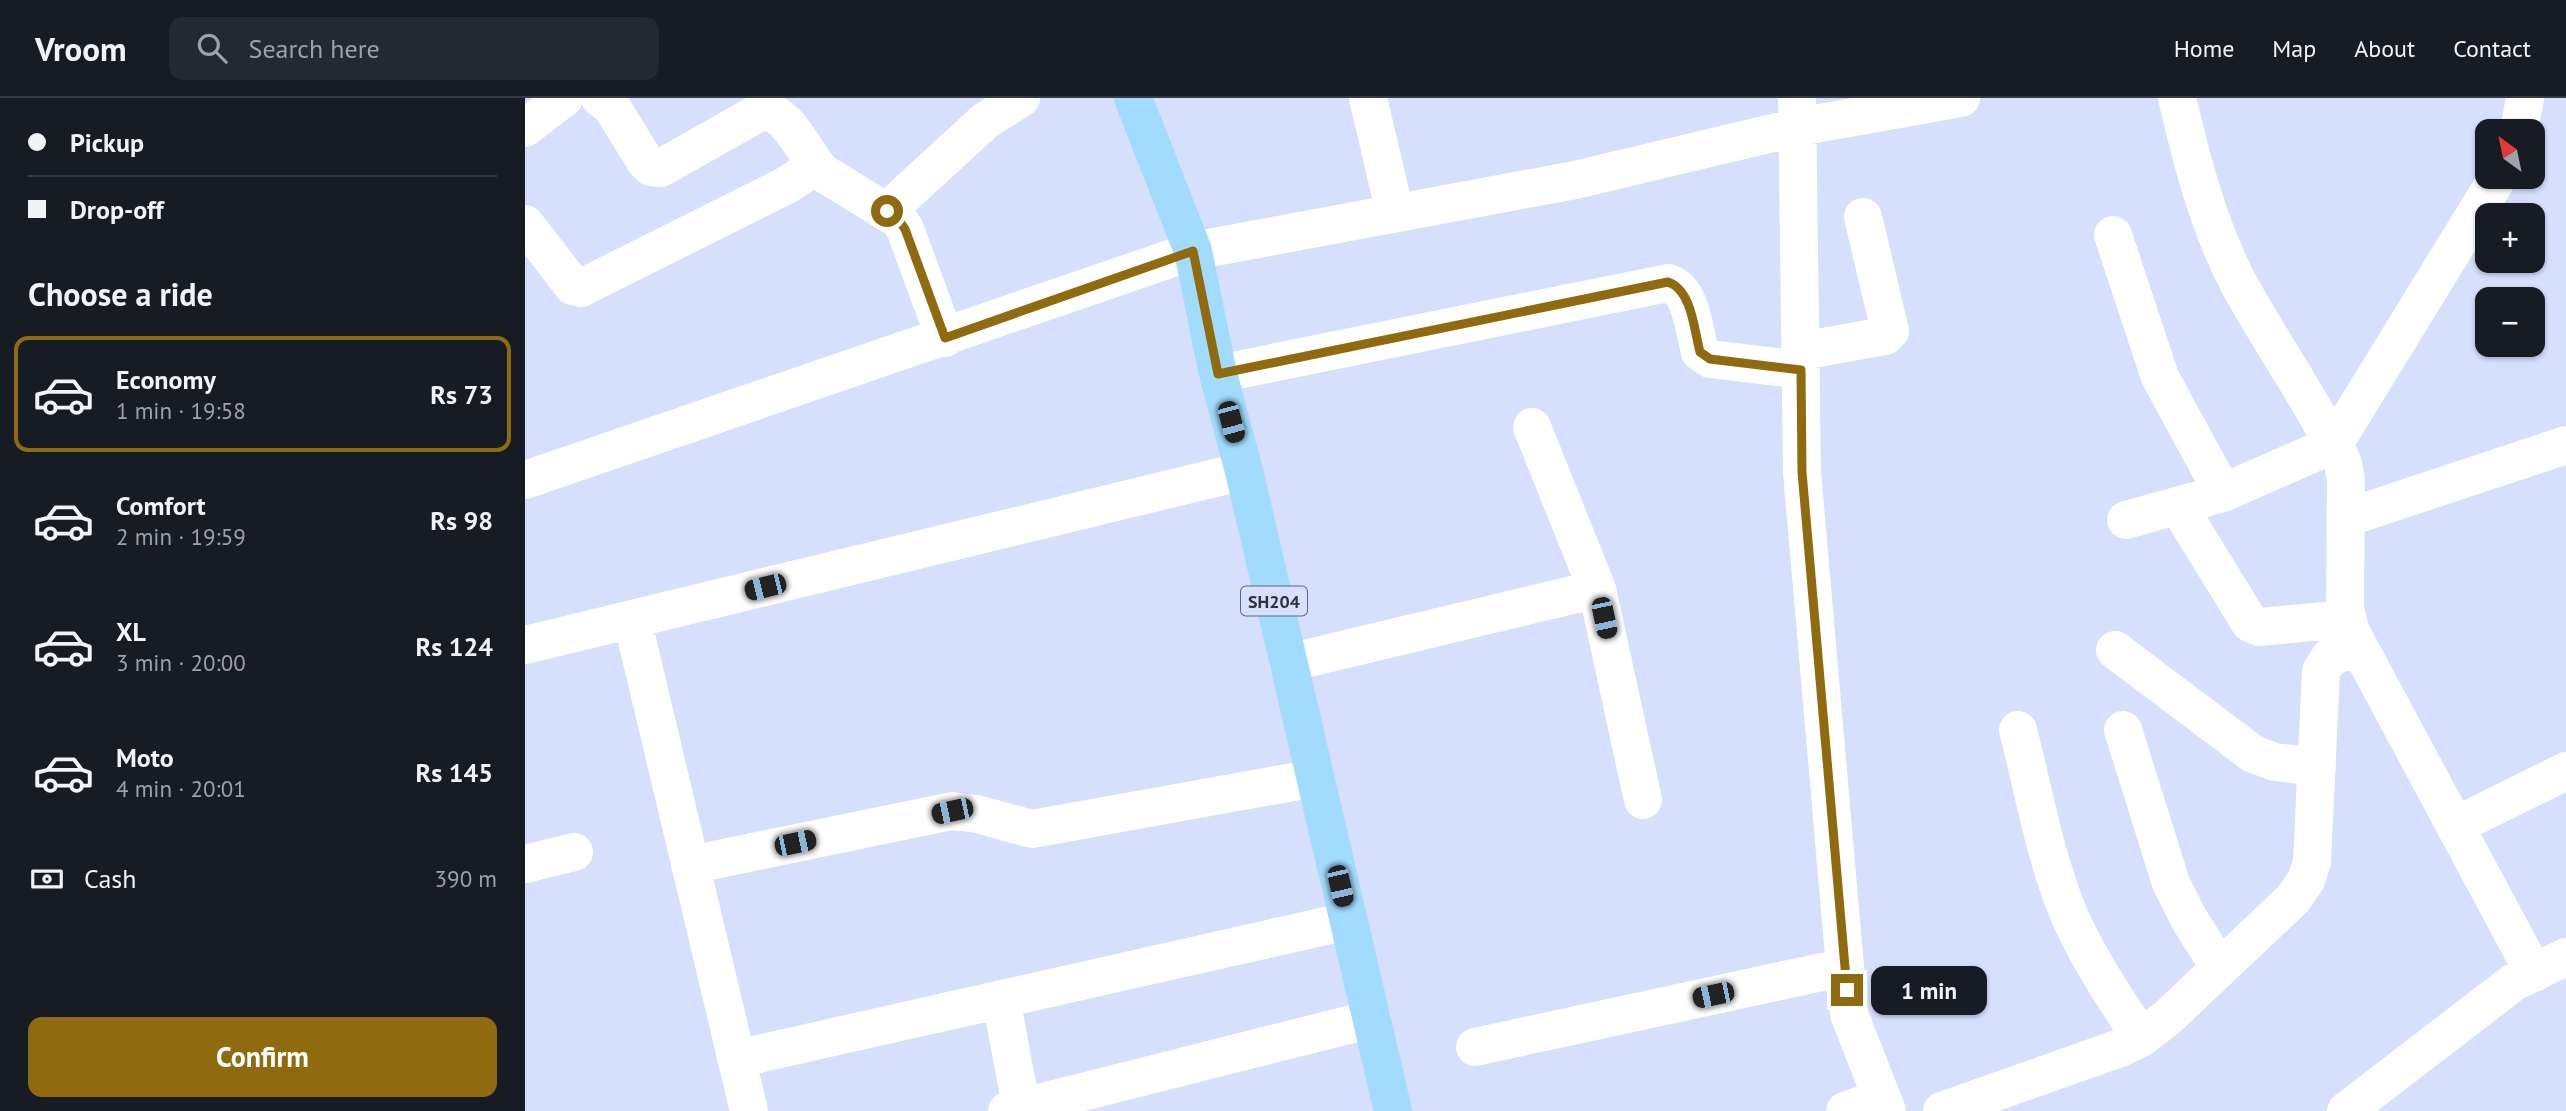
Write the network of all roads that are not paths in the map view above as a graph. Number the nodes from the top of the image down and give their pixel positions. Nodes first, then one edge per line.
1 (565, 98) edge
2 (600, 98) edge
3 (1021, 98) edge
4 (1133, 98) edge
5 (1368, 98) edge
6 (1961, 98) edge
7 (2177, 98) edge
8 (2525, 98) edge
9 (1797, 113) edge
10 (2521, 119) edge
11 (525, 128) edge
12 (816, 166) junction
13 (2491, 189) edge
14 (887, 211) junction
15 (1395, 213) junction
16 (1863, 217) dead end
17 (525, 224) edge
18 (2113, 236) dead end
19 (1193, 251) junction
20 (537, 264) edge
21 (945, 338) junction
22 (1801, 361) junction
23 (1218, 374) junction
24 (1532, 427) dead end
25 (2334, 444) junction
26 (2566, 445) edge
27 (1244, 471) junction
28 (525, 481) edge
29 (2223, 493) junction
30 (2178, 506) junction
31 (2346, 518) junction
32 (2126, 520) dead end
33 (1597, 589) junction
34 (632, 619) junction
35 (2352, 633) junction
36 (525, 645) edge
37 (2115, 650) dead end
38 (1288, 663) junction
39 (2018, 730) dead end
40 (2123, 730) dead end
41 (2317, 767) junction
42 (2566, 771) edge
43 (1315, 778) junction
44 (1643, 800) dead end
45 (2455, 826) junction
46 (574, 852) dead end
47 (525, 864) edge
48 (690, 864) junction
49 (1348, 921) junction
50 (2550, 965) edge
51 (1845, 967) junction
52 (2220, 968) junction
53 (1002, 999) junction
54 (1371, 1019) junction
55 (2141, 1038) junction
56 (1475, 1047) dead end
57 (736, 1059) junction
58 (1884, 1105) edge
59 (2356, 1108) edge
60 (1017, 1110) edge
61 (748, 1111) edge
62 (1393, 1111) edge
63 (1845, 1111) edge
64 (1942, 1111) edge

1 - 11 street
2 - 12 street
3 - 14 street
4 - 19 main road, SH204
5 - 15 street
6 - 9 street
7 - 25 street
8 - 10 street
9 - 15 street
9 - 22 street
12 - 14 street
12 - 20 street
13 - 25 street
14 - 21 street
15 - 19 street
16 - 22 street
17 - 20 street
18 - 29 street
19 - 21 street
19 - 23 main road, SH204
21 - 28 street
22 - 23 street
22 - 51 street
23 - 27 main road, SH204
24 - 33 street
25 - 29 street
25 - 31 street
26 - 31 street
27 - 34 street
27 - 38 main road, SH204
29 - 30 street
30 - 32 street
30 - 35 street
31 - 35 street
33 - 38 street
33 - 44 street
34 - 36 street
34 - 48 street
35 - 41 street
35 - 45 street
37 - 41 street
38 - 43 main road, SH204
39 - 55 street
40 - 52 street
41 - 52 street
42 - 45 street
43 - 48 street
43 - 49 main road, SH204
45 - 50 street
46 - 47 street
48 - 57 street
49 - 53 street
49 - 54 main road, SH204
50 - 59 street
51 - 56 street
51 - 58 street
52 - 55 street
53 - 57 street
53 - 60 street
54 - 60 street
54 - 62 main road, SH204
55 - 64 street
57 - 61 street
58 - 63 street

